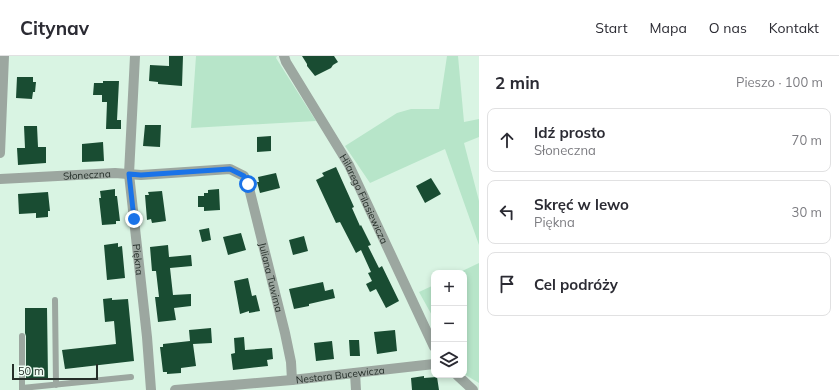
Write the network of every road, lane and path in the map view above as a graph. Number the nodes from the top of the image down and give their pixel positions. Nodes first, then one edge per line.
1 (4, 56) edge
2 (135, 56) edge
3 (284, 56) edge
4 (0, 153) edge
5 (129, 174) junction
6 (244, 176) joint
7 (0, 179) edge
8 (55, 300) dead end
9 (22, 336) dead end
10 (431, 342) edge
11 (431, 364) edge
12 (354, 373) junction
13 (131, 377) dead end
14 (461, 378) edge
15 (292, 380) junction
16 (56, 385) junction
17 (22, 389) edge
18 (151, 390) edge
19 (175, 390) edge
20 (356, 390) edge
21 (473, 390) edge

1 - 4 street
2 - 5 street, Piękna
3 - 10 street, Hilarego Filasiewicza
5 - 6 street, Słoneczna
5 - 7 street, Słoneczna
5 - 18 street, Piękna
6 - 15 street, Juliana Tuwima
8 - 16 lane
9 - 17 lane
11 - 12 street, Nestora Bucewicza
12 - 15 street, Nestora Bucewicza
12 - 20 street
13 - 16 lane
14 - 21 street
15 - 19 street, Nestora Bucewicza
16 - 17 lane

